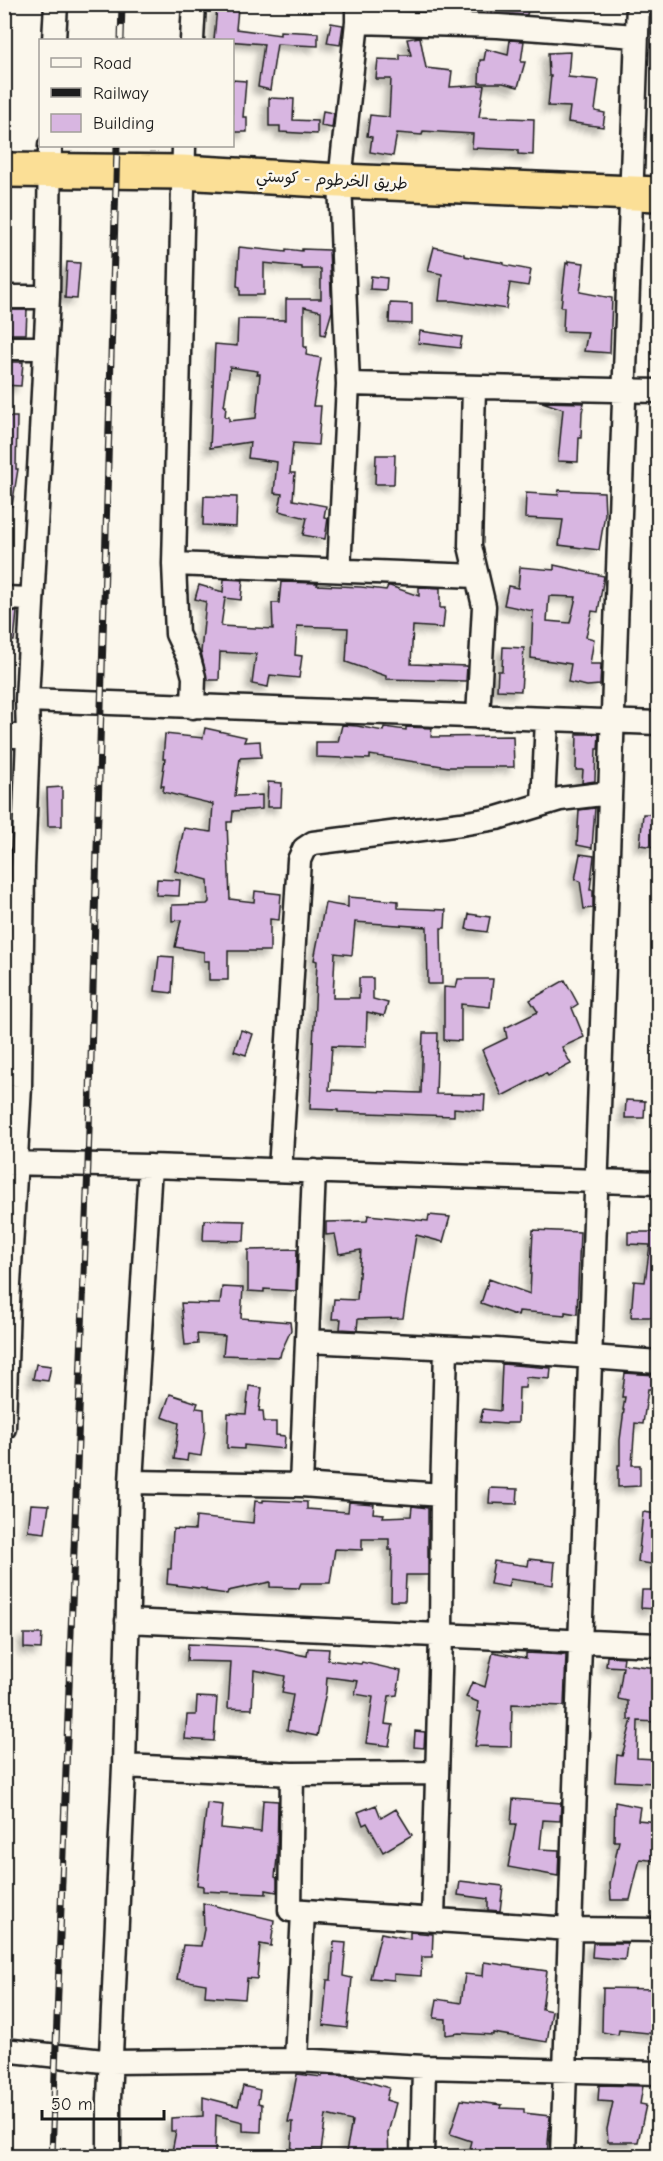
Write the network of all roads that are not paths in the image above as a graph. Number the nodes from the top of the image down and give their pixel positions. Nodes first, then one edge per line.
1 (56, 4) edge
2 (195, 4) edge
3 (638, 4) edge
4 (357, 13) edge
5 (498, 15) edge
6 (636, 36) junction
7 (54, 39) edge
8 (192, 39) edge
9 (49, 158) edge
10 (183, 159) edge
11 (4, 170) edge
12 (340, 181) junction
13 (645, 193) edge
14 (4, 297) edge
15 (48, 297) junction
16 (4, 348) edge
17 (45, 348) junction
18 (348, 384) junction
19 (474, 387) junction
20 (624, 390) junction
21 (658, 391) edge
22 (174, 564) junction
23 (339, 570) junction
24 (477, 576) junction
25 (4, 598) edge
26 (31, 599) junction
27 (27, 700) junction
28 (193, 707) junction
29 (478, 717) junction
30 (546, 720) junction
31 (612, 722) junction
32 (658, 723) edge
33 (4, 736) edge
34 (28, 736) junction
35 (610, 793) junction
36 (543, 803) junction
37 (14, 868) edge
38 (14, 929) edge
39 (13, 968) edge
40 (12, 1085) edge
41 (10, 1163) edge
42 (150, 1166) junction
43 (280, 1170) junction
44 (314, 1171) junction
45 (596, 1180) junction
46 (658, 1183) edge
47 (6, 1340) edge
48 (307, 1341) junction
49 (446, 1349) junction
50 (590, 1358) junction
51 (658, 1362) edge
52 (4, 1428) edge
53 (131, 1482) junction
54 (301, 1485) junction
55 (442, 1495) junction
56 (127, 1621) junction
57 (441, 1637) junction
58 (580, 1642) junction
59 (658, 1645) edge
60 (124, 1766) junction
61 (437, 1773) junction
62 (292, 1774) junction
63 (303, 1911) junction
64 (433, 1918) junction
65 (570, 1929) junction
66 (658, 1930) edge
67 (4, 2050) edge
68 (296, 2060) junction
69 (112, 2062) junction
70 (424, 2067) junction
71 (565, 2072) junction
72 (658, 2073) edge
73 (109, 2157) edge
74 (422, 2157) edge
75 (562, 2157) edge

1 - 7 street
2 - 8 street
3 - 6 street
4 - 5 street
4 - 12 street
5 - 6 street
6 - 13 street
9 - 10 highway, طريق الخرطوم - كوستي
9 - 11 highway, طريق الخرطوم - كوستي
9 - 15 street
10 - 12 highway, طريق الخرطوم - كوستي
10 - 22 street
12 - 13 highway, طريق الخرطوم - كوستي
12 - 18 street
13 - 20 street
14 - 15 street
15 - 17 street
16 - 17 street
17 - 26 street
18 - 19 street
18 - 23 street
19 - 20 street
19 - 24 street
20 - 21 street
20 - 31 street
22 - 23 street
22 - 28 street
23 - 24 street
24 - 29 street
25 - 26 street
26 - 27 street
27 - 28 street
27 - 34 street
28 - 29 street
29 - 30 street
30 - 31 street
30 - 36 street
31 - 32 street
31 - 35 street
33 - 34 street
34 - 37 street
35 - 36 street
35 - 45 street
36 - 43 street
37 - 38 street
38 - 39 street
39 - 40 street
40 - 41 street
41 - 42 street
41 - 47 street
42 - 43 street
42 - 53 street
43 - 44 street
44 - 45 street
44 - 48 street
45 - 46 street
45 - 50 street
47 - 52 street
48 - 49 street
48 - 54 street
49 - 50 street
49 - 55 street
50 - 51 street
50 - 58 street
53 - 54 street
53 - 56 street
54 - 55 street
55 - 57 street
56 - 57 street
56 - 60 street
57 - 58 street
57 - 61 street
58 - 59 street
58 - 65 street
60 - 62 street
60 - 69 street
61 - 62 street
61 - 64 street
62 - 63 street
63 - 64 street
63 - 68 street
64 - 65 street
65 - 66 street
65 - 71 street
67 - 69 street
68 - 69 street
68 - 70 street
69 - 73 street
70 - 71 street
70 - 74 street
71 - 72 street
71 - 75 street

